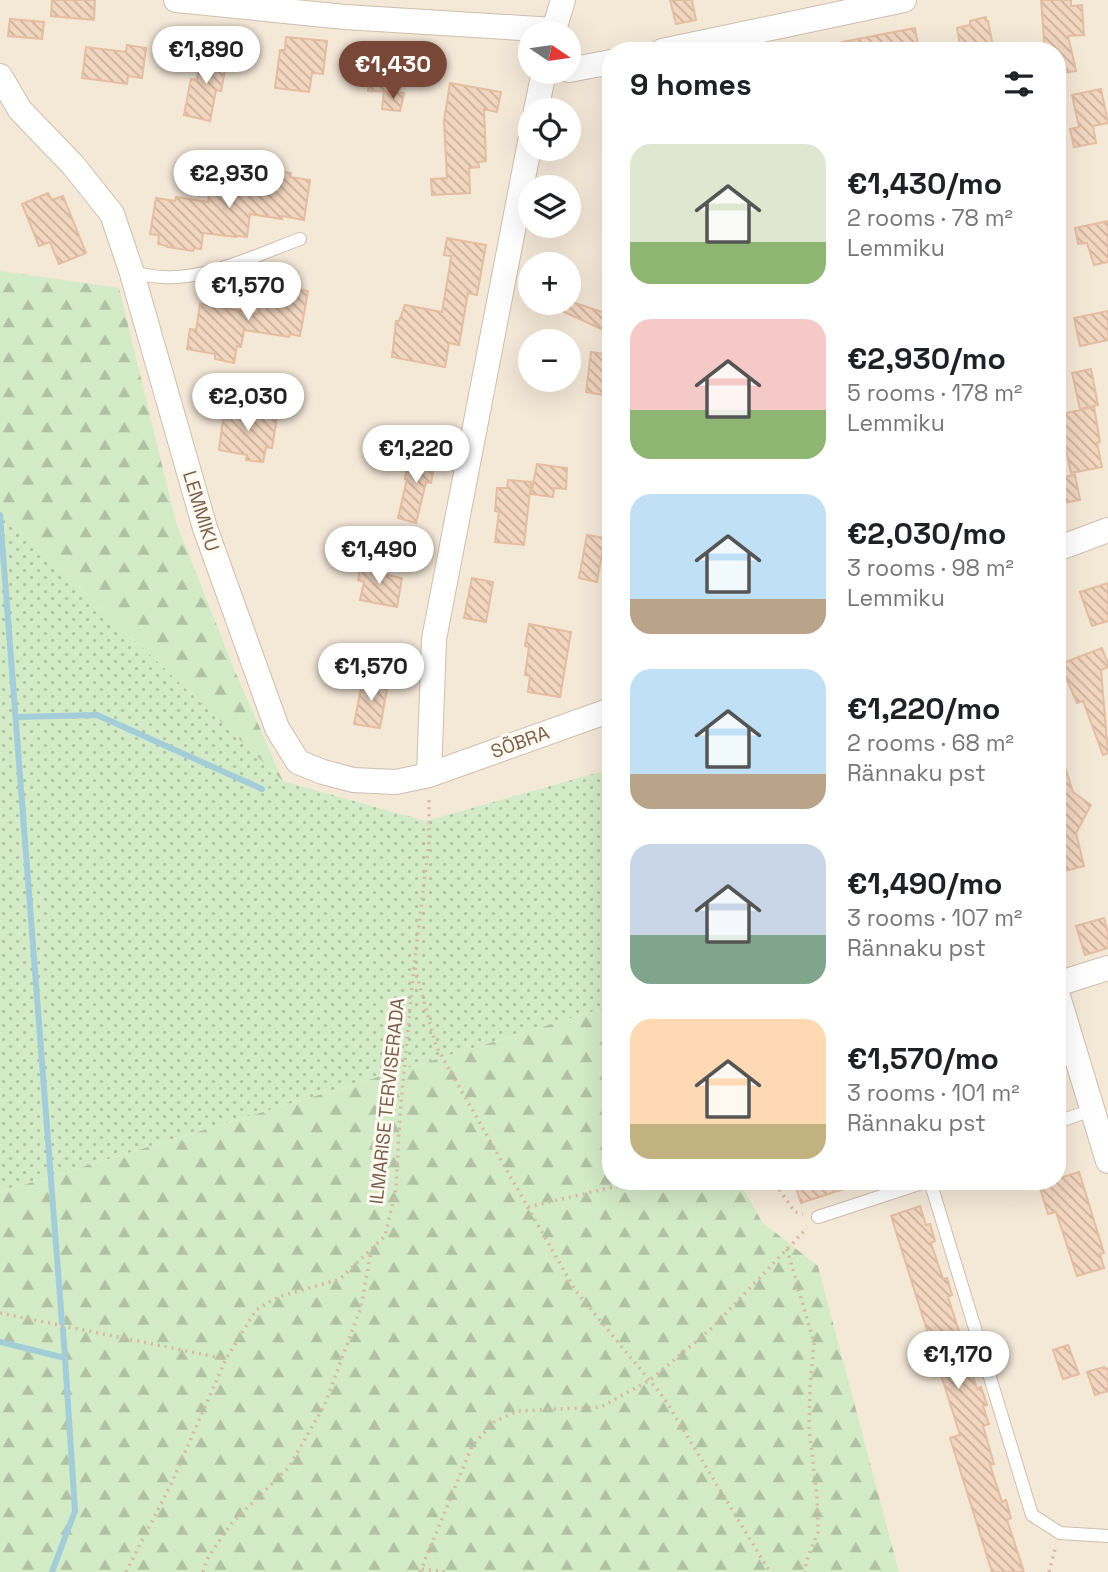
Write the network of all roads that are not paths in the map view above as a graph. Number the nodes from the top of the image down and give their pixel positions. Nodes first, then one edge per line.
1 (176, 0) edge
2 (563, 0) edge
3 (904, 0) edge
4 (557, 21) edge
5 (518, 29) edge
6 (751, 42) edge
7 (602, 64) edge
8 (581, 68) edge
9 (0, 76) edge
10 (526, 161) edge
11 (300, 240) dead end
12 (131, 270) junction
13 (1108, 530) edge
14 (1066, 546) edge
15 (602, 713) edge
16 (429, 775) junction
17 (1108, 968) edge
18 (1066, 981) edge
19 (1066, 1023) edge
20 (1092, 1110) junction
21 (1066, 1119) edge
22 (1108, 1161) edge
23 (884, 1190) edge
24 (932, 1190) edge
25 (818, 1217) road end
26 (1108, 1536) edge

1 - 5 street
2 - 4 street
3 - 6 street
7 - 8 street
9 - 12 street, LEMMIKU
10 - 16 street
11 - 12 lane
12 - 16 street, LEMMIKU
13 - 14 street
15 - 16 street, SÕBRA
17 - 18 street
19 - 20 street
20 - 21 lane
20 - 22 street
23 - 25 lane
24 - 26 lane

